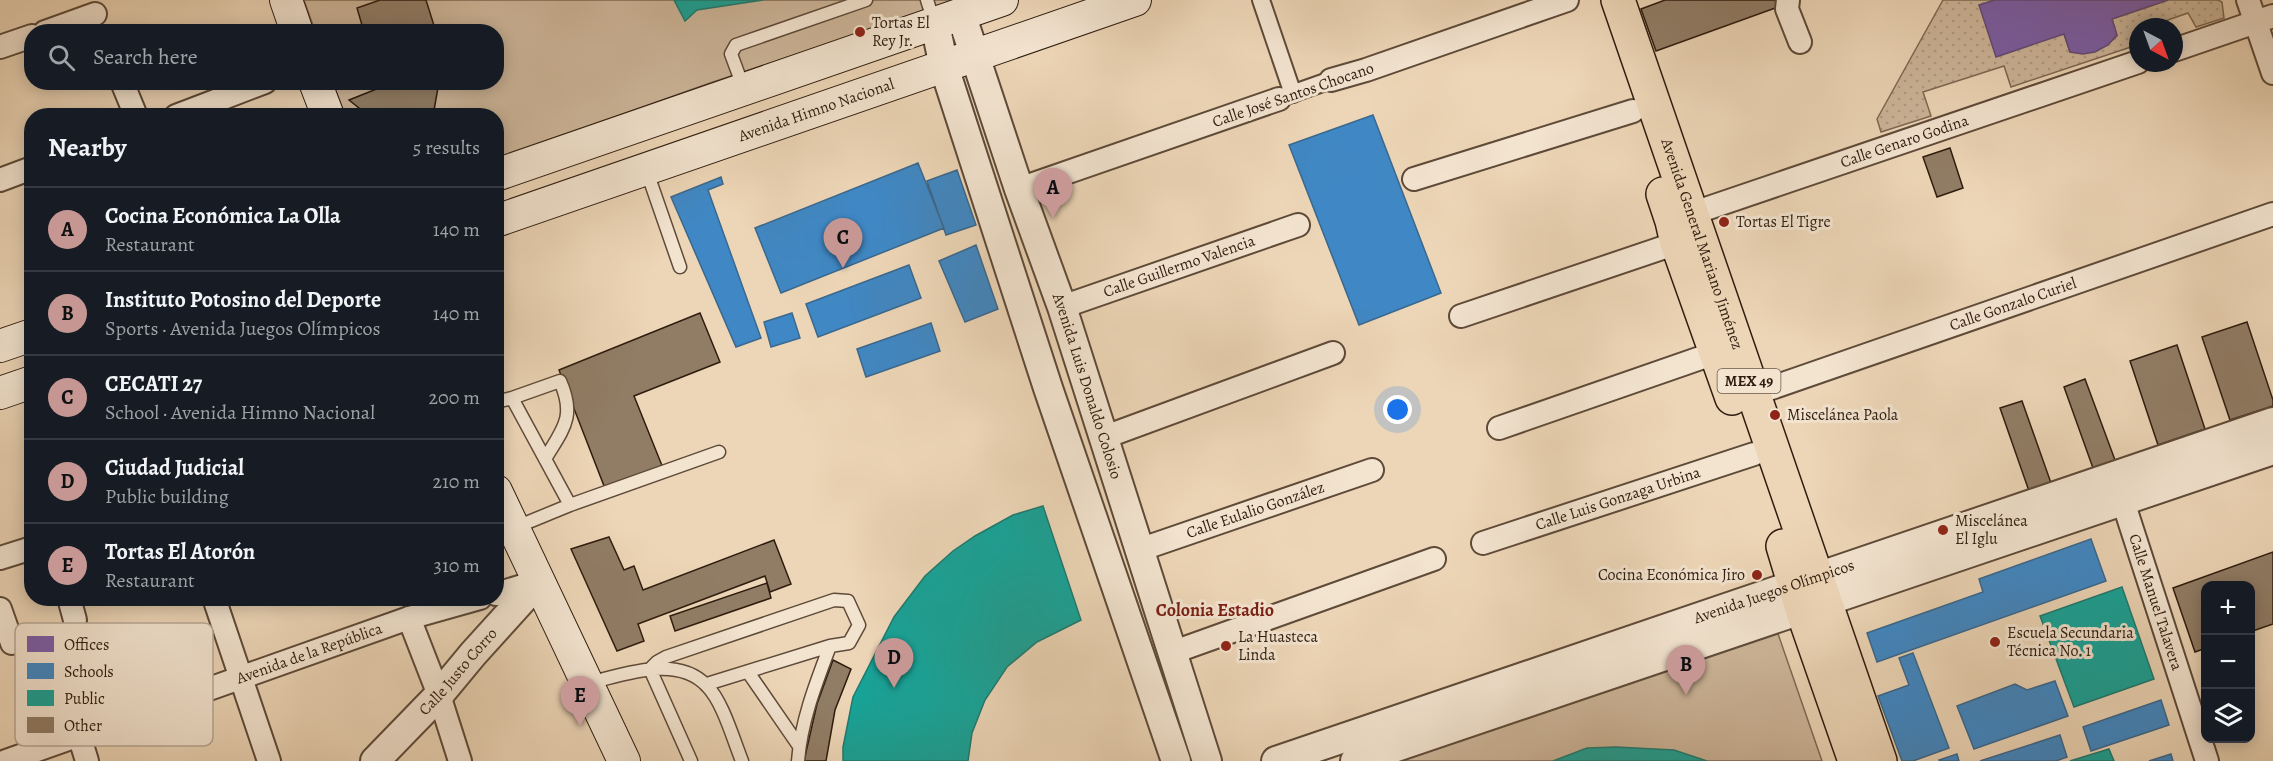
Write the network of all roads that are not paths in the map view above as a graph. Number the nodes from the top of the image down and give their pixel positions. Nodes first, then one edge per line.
1 (286, 0) edge
2 (866, 0) edge
3 (1002, 0) edge
4 (1135, 0) edge
5 (1262, 0) edge
6 (1567, 0) edge
7 (1595, 0) edge
8 (1618, 0) edge
9 (1788, 0) edge
10 (2247, 0) edge
11 (941, 13) edge
12 (96, 15) edge
13 (2264, 19) edge
14 (69, 24) edge
15 (294, 24) edge
16 (24, 39) edge
17 (1800, 42) dead end
18 (0, 47) edge
19 (2183, 47) edge
20 (974, 56) junction
21 (2129, 65) edge
22 (944, 67) junction
23 (2273, 73) edge
24 (1331, 80) joint
25 (744, 89) junction
26 (125, 90) edge
27 (244, 90) edge
28 (318, 90) edge
29 (1286, 96) junction
30 (133, 108) edge
31 (197, 108) edge
32 (325, 108) edge
33 (1633, 111) junction
34 (627, 129) junction
35 (646, 169) junction
36 (24, 171) edge
37 (504, 172) edge
38 (1414, 179) dead end
39 (0, 180) edge
40 (1019, 189) junction
41 (2273, 214) edge
42 (504, 218) edge
43 (1298, 225) dead end
44 (1680, 225) junction
45 (680, 267) dead end
46 (1062, 307) junction
47 (1461, 316) dead end
48 (24, 338) edge
49 (0, 346) edge
50 (1333, 353) dead end
51 (1715, 353) junction
52 (1084, 374) junction
53 (24, 385) edge
54 (1048, 388) junction
55 (0, 393) edge
56 (1754, 394) junction
57 (512, 398) junction
58 (504, 400) edge
59 (2273, 422) edge
60 (1499, 428) dead end
61 (1105, 437) junction
62 (2273, 450) edge
63 (719, 452) dead end
64 (1754, 454) junction
65 (545, 459) junction
66 (1372, 470) dead end
67 (2119, 488) junction
68 (570, 505) junction
69 (504, 508) edge
70 (514, 528) junction
71 (1483, 543) dead end
72 (24, 550) edge
73 (1139, 550) junction
74 (0, 558) edge
75 (1434, 560) dead end
76 (539, 581) junction
77 (504, 592) edge
78 (1810, 593) junction
79 (217, 606) edge
80 (452, 606) edge
81 (0, 609) edge
82 (409, 618) junction
83 (12, 643) dead end
84 (830, 646) junction
85 (1172, 652) junction
86 (650, 669) junction
87 (748, 672) junction
88 (240, 678) junction
89 (587, 683) junction
90 (707, 684) junction
91 (213, 688) edge
92 (439, 695) junction
93 (48, 746) edge
94 (82, 746) edge
95 (799, 746) junction
96 (6, 761) edge
97 (87, 761) edge
98 (269, 761) edge
99 (375, 761) edge
100 (460, 761) edge
101 (624, 761) edge
102 (691, 761) edge
103 (742, 761) edge
104 (798, 761) edge
105 (1176, 761) edge
106 (1208, 761) edge
107 (1276, 761) edge
108 (1355, 761) edge
109 (1855, 761) edge
110 (1880, 761) edge
111 (2207, 761) edge

1 - 15 main road
2 - 25 lane
3 - 11 main road
4 - 20 main road, Avenida Himno Nacional
5 - 29 street
6 - 24 street, Calle José Santos Chocano
7 - 33 main road, Avenida General Mariano Jiménez / MEX 49
8 - 44 main road, Avenida General Mariano Jiménez / MEX 49
9 - 17 street
10 - 13 street
11 - 20 street, Avenida Luis Donaldo Colosio
11 - 22 street
11 - 25 main road
12 - 14 street
13 - 19 street
13 - 23 street
16 - 18 street
20 - 22 main road, Avenida Himno Nacional
20 - 40 street, Avenida Luis Donaldo Colosio
21 - 44 street, Calle Genaro Godina
22 - 35 main road, Avenida Himno Nacional
22 - 54 street
24 - 29 street, Calle José Santos Chocano
25 - 34 main road
26 - 30 street
27 - 31 street
28 - 32 main road
29 - 40 street, Calle José Santos Chocano
33 - 38 street
33 - 44 main road, Avenida General Mariano Jiménez / MEX 49
34 - 35 main road
34 - 37 main road
35 - 42 main road, Avenida Himno Nacional
35 - 45 lane
36 - 39 street
40 - 46 street, Avenida Luis Donaldo Colosio
41 - 56 street, Calle Gonzalo Curiel
43 - 46 street, Calle Guillermo Valencia
44 - 47 street, Calle Genaro Godina
44 - 51 main road, Avenida General Mariano Jiménez / MEX 49
44 - 56 main road, Avenida General Mariano Jiménez / MEX 49
46 - 52 street, Avenida Luis Donaldo Colosio
48 - 49 main road
50 - 61 street
51 - 60 street
51 - 64 main road, Avenida General Mariano Jiménez / MEX 49
52 - 54 street
52 - 61 street, Avenida Luis Donaldo Colosio
53 - 55 main road
54 - 105 street
56 - 78 main road, Avenida General Mariano Jiménez / MEX 49
57 - 58 lane
57 - 65 lane
57 - 65 lane
59 - 67 street, Avenida Juegos Olímpicos
61 - 73 street, Avenida Luis Donaldo Colosio
62 - 67 street, Avenida Juegos Olímpicos
63 - 68 lane
64 - 71 street, Calle Luis Gonzaga Urbina
64 - 78 main road, Avenida General Mariano Jiménez / MEX 49
65 - 68 lane
66 - 73 street, Calle Eulalio González
67 - 78 street, Avenida Juegos Olímpicos
67 - 111 street, Calle Manuel Talavera
68 - 70 lane
69 - 70 main road
70 - 76 main road
72 - 74 street
73 - 85 street, Avenida Luis Donaldo Colosio
75 - 85 street
76 - 77 street
76 - 89 main road
76 - 92 street, Calle Justo Corro
78 - 107 street, Avenida Juegos Olímpicos
78 - 108 street, Avenida Juegos Olímpicos
78 - 109 main road, Avenida General Mariano Jiménez / MEX 49
78 - 110 main road, Avenida General Mariano Jiménez / MEX 49
79 - 88 street
80 - 82 street, Avenida de la República
81 - 83 street
82 - 88 street, Avenida de la República
82 - 92 street
84 - 86 lane
84 - 87 lane
84 - 95 lane
85 - 106 street, Avenida Luis Donaldo Colosio
86 - 89 lane
86 - 90 lane
86 - 102 lane
87 - 90 lane
87 - 95 lane
88 - 91 street, Avenida de la República
88 - 98 street
89 - 101 main road
90 - 103 lane
92 - 99 street, Calle Justo Corro
92 - 100 street
93 - 96 street, Avenida de la República
94 - 97 street
95 - 104 lane

